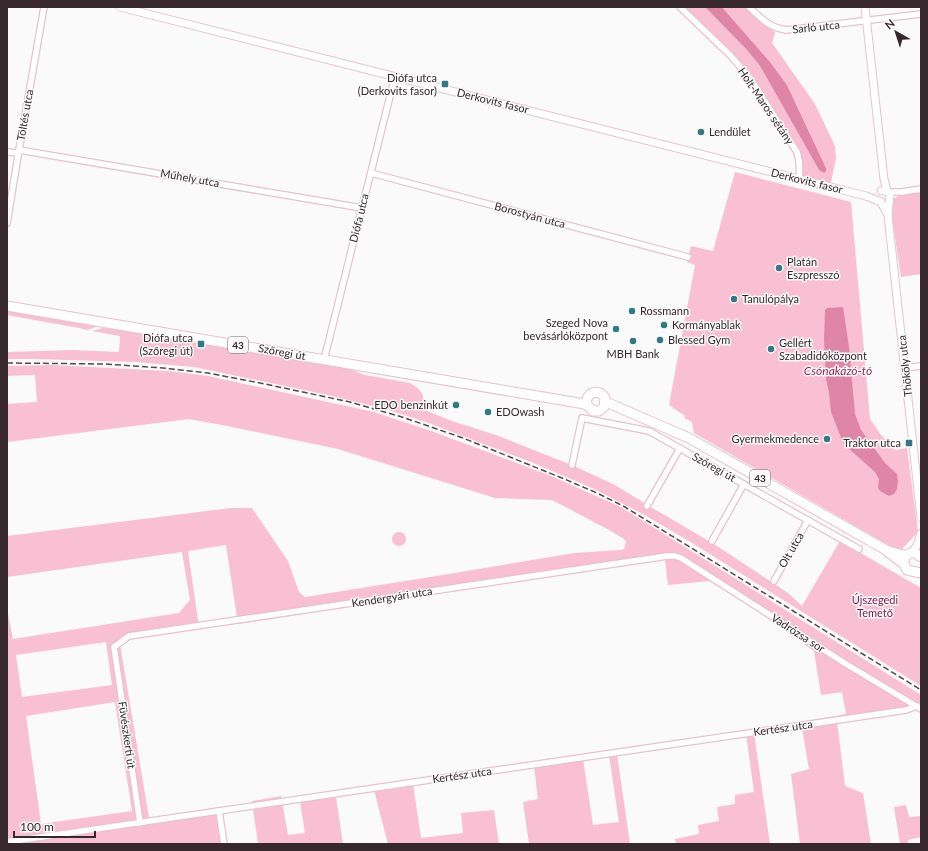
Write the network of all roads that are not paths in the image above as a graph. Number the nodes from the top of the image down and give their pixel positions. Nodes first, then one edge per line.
1 (44, 7) edge
2 (120, 7) edge
3 (680, 7) edge
4 (749, 7) edge
5 (865, 7) edge
6 (921, 14) edge
7 (866, 21) junction
8 (395, 76) junction
9 (18, 151) junction
10 (7, 152) edge
11 (371, 173) junction
12 (799, 179) junction
13 (921, 188) edge
14 (886, 194) junction
15 (866, 196) junction
16 (880, 201) junction
17 (362, 208) junction
18 (888, 215) junction
19 (7, 223) edge
20 (688, 257) dead end
21 (7, 306) edge
22 (324, 360) junction
23 (921, 366) edge
24 (905, 368) junction
25 (587, 401) junction
26 (605, 404) junction
27 (680, 448) junction
28 (918, 462) edge
29 (572, 464) dead end
30 (744, 484) junction
31 (647, 506) dead end
32 (921, 518) edge
33 (808, 520) junction
34 (921, 532) edge
35 (712, 541) dead end
36 (859, 549) dead end
37 (675, 556) joint
38 (914, 556) edge
39 (919, 570) edge
40 (774, 581) dead end
41 (114, 647) joint
42 (919, 708) edge
43 (219, 811) junction
44 (140, 823) junction
45 (7, 842) edge
46 (224, 844) edge

1 - 9 street, Töltés utca
2 - 8 street, Derkovits fasor
3 - 12 street, Holt-Maros sétány
4 - 7 street, Sarló utca
5 - 7 street
6 - 7 street, Sarló utca
7 - 14 street
8 - 11 street, Diófa utca
8 - 12 street, Derkovits fasor
9 - 10 street, Műhely utca
9 - 17 street, Műhely utca
9 - 19 street, Töltés utca
11 - 17 street, Diófa utca
11 - 20 street, Borostyán utca
12 - 15 street, Derkovits fasor
13 - 14 street
14 - 15 street
14 - 16 street
14 - 18 street
15 - 16 street, Derkovits fasor
16 - 18 street
17 - 22 street, Diófa utca
18 - 24 street, Thököly utca
21 - 22 main road, Szőregi út / 43
22 - 25 main road, Szőregi út / 43
23 - 24 street
24 - 28 street, Thököly utca
25 - 26 main road, Szőregi út / 43
25 - 26 main road, Szőregi út / 43
26 - 38 main road, Szőregi út / 43
27 - 29 street, Szőregi út
27 - 30 street, Szőregi út
27 - 31 street
28 - 32 street, Thököly utca
30 - 33 street, Szőregi út
30 - 35 street
33 - 36 street, Szőregi út
33 - 40 street, Olt utca
34 - 38 street
37 - 41 street, Kendergyári utca
37 - 42 street, Vadrózsa sor
38 - 39 main road, Szőregi út / 43
41 - 44 street, Füvészkerti út
42 - 43 street, Kertész utca
43 - 44 street, Kertész utca
43 - 46 street
44 - 45 street, Kertész utca

